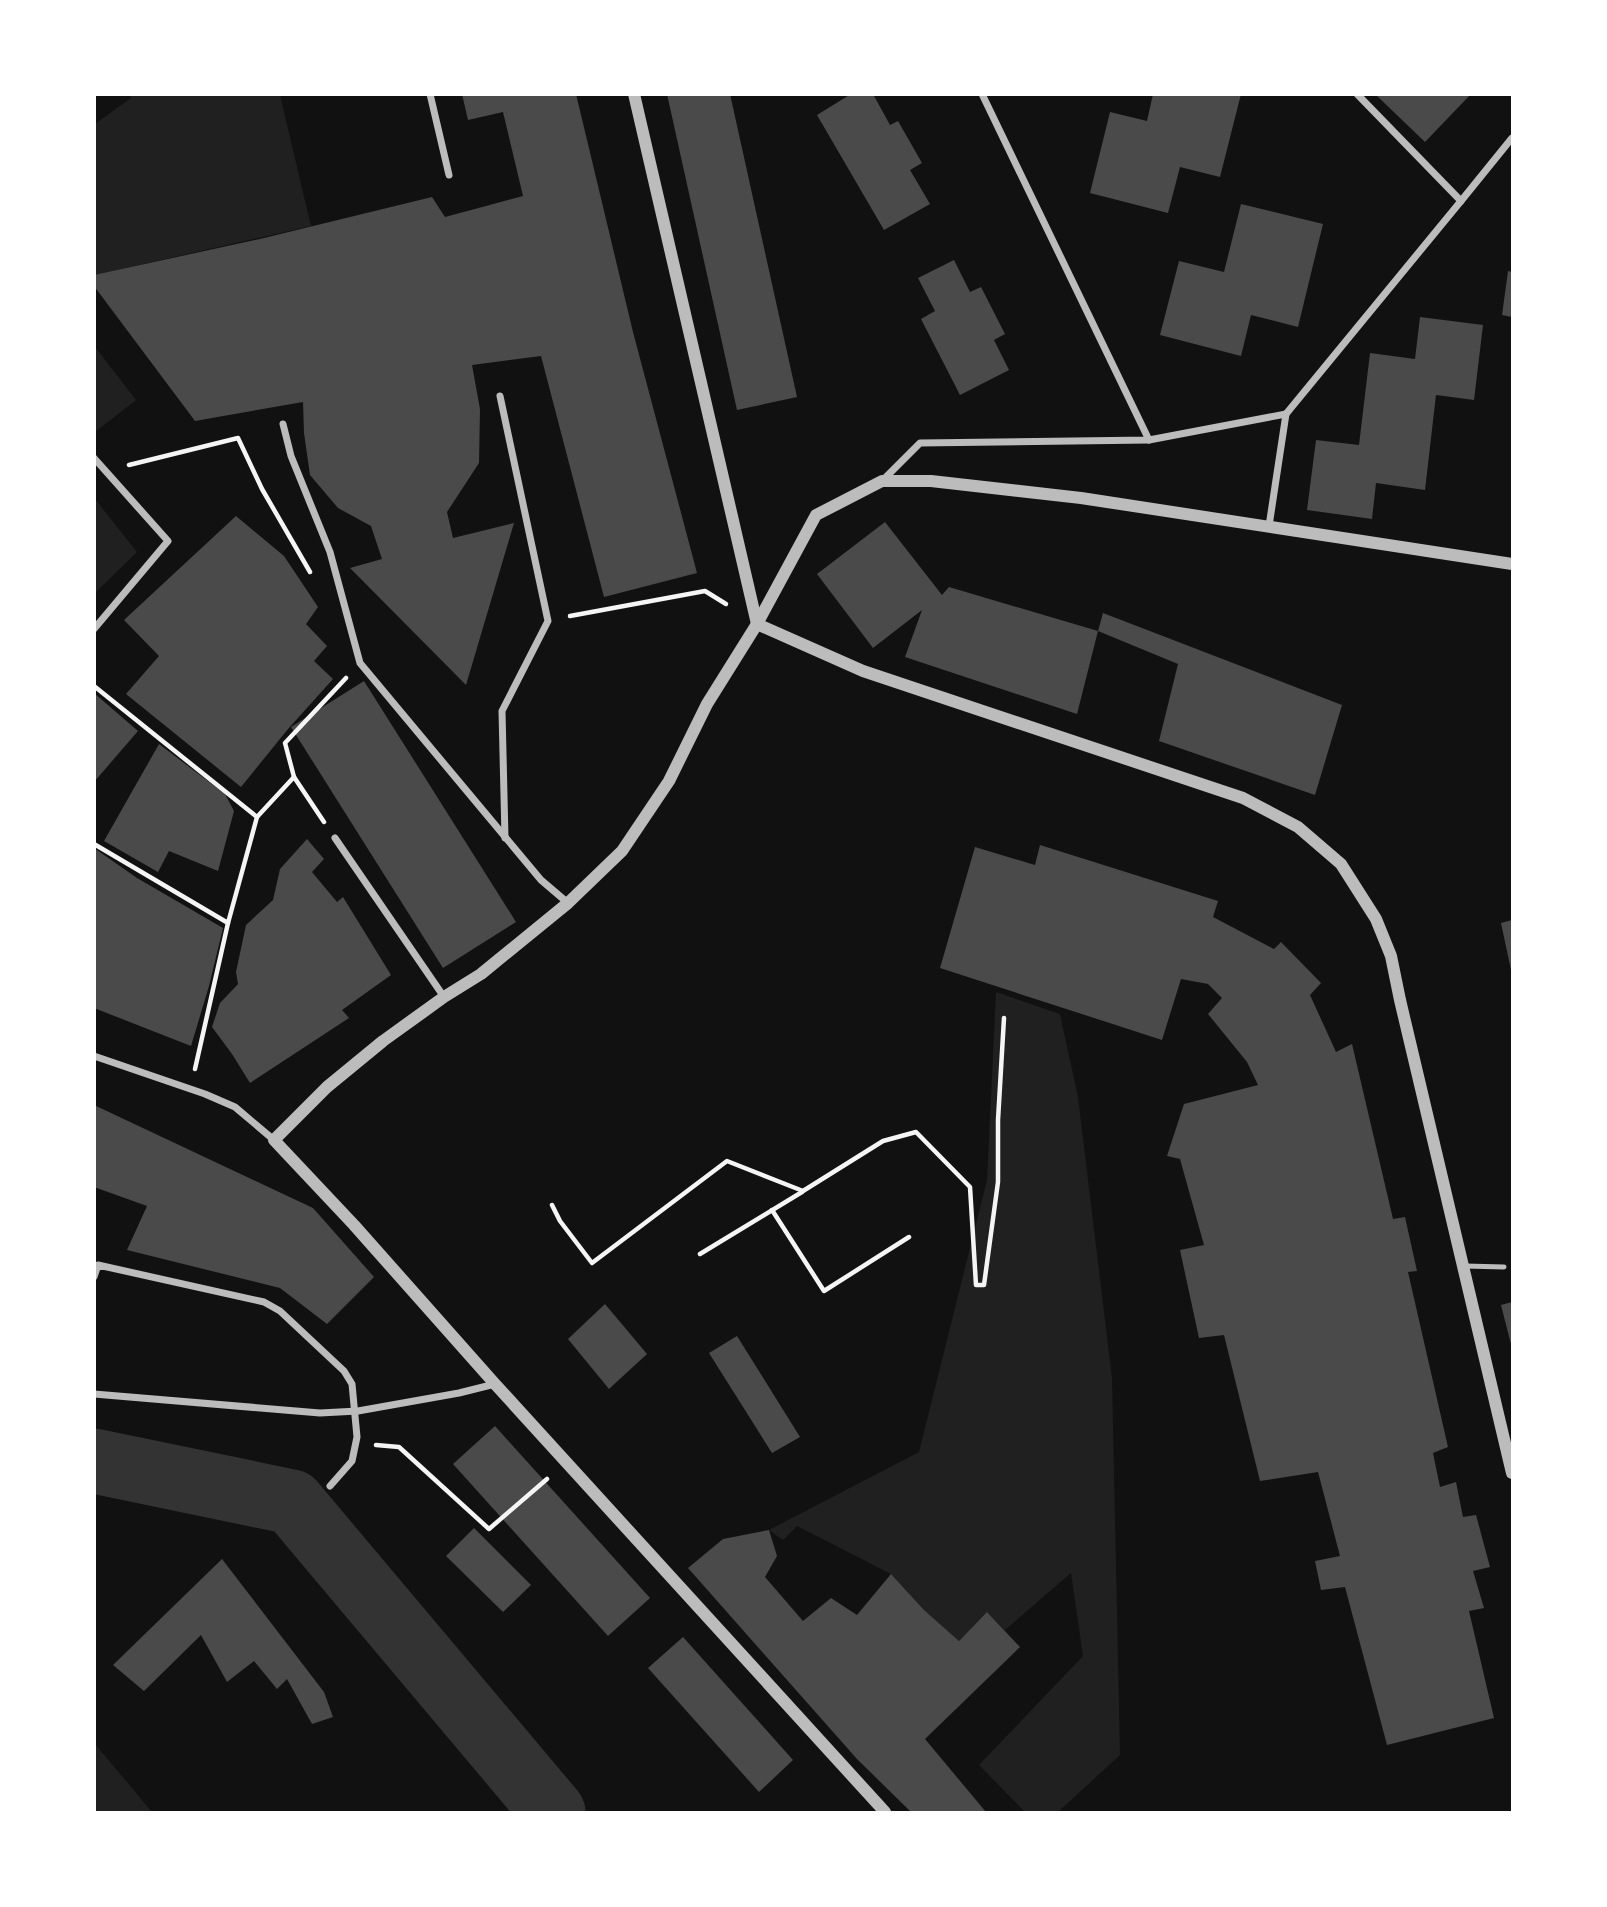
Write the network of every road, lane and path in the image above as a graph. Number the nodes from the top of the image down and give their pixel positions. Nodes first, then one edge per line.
1 (430, 94) edge
2 (634, 94) edge
3 (982, 94) edge
4 (1357, 94) edge
5 (1513, 138) edge
6 (449, 175) dead end
7 (1461, 201) junction
8 (500, 397) dead end
9 (1286, 414) junction
10 (283, 424) dead end
11 (1149, 440) junction
12 (94, 458) edge
13 (106, 471) junction
14 (882, 481) junction
15 (1269, 526) junction
16 (1513, 564) edge
17 (315, 580) dead end
18 (548, 621) junction
19 (757, 624) junction
20 (94, 629) edge
21 (360, 663) junction
22 (94, 686) edge
23 (293, 777) junction
24 (257, 817) junction
25 (335, 838) joint
26 (505, 838) junction
27 (94, 844) edge
28 (568, 903) junction
29 (228, 923) junction
30 (444, 997) junction
31 (1004, 1018) dead end
32 (94, 1056) edge
33 (191, 1089) junction
34 (274, 1140) junction
35 (803, 1191) junction
36 (552, 1205) dead end
37 (772, 1210) junction
38 (909, 1237) dead end
39 (700, 1254) dead end
40 (96, 1265) edge
41 (1463, 1266) junction
42 (1504, 1267) dead end
43 (94, 1277) edge
44 (495, 1384) junction
45 (94, 1394) edge
46 (356, 1443) junction
47 (567, 1462) junction
48 (1513, 1473) edge
49 (330, 1486) dead end
50 (885, 1812) edge

1 - 6 street
2 - 19 street
3 - 11 street
4 - 7 street
5 - 7 street
7 - 9 street
8 - 18 street
9 - 11 street
9 - 15 street
10 - 21 street
11 - 14 street
12 - 13 street
13 - 17 path
13 - 20 street
14 - 15 street
14 - 19 street
15 - 16 street
18 - 19 path
18 - 26 street
19 - 28 street
19 - 41 street
21 - 23 path
21 - 26 street
22 - 24 path
23 - 24 path
23 - 25 path
24 - 29 path
25 - 30 street
26 - 28 street
27 - 29 path
28 - 30 street
29 - 33 path
30 - 34 street
31 - 35 path
32 - 33 street
33 - 34 street
34 - 44 street
35 - 36 path
35 - 37 path
37 - 38 path
37 - 39 path
40 - 43 street
40 - 46 street
41 - 42 lane
41 - 48 street
44 - 45 street
44 - 47 street
46 - 47 path
46 - 49 street
47 - 50 street

